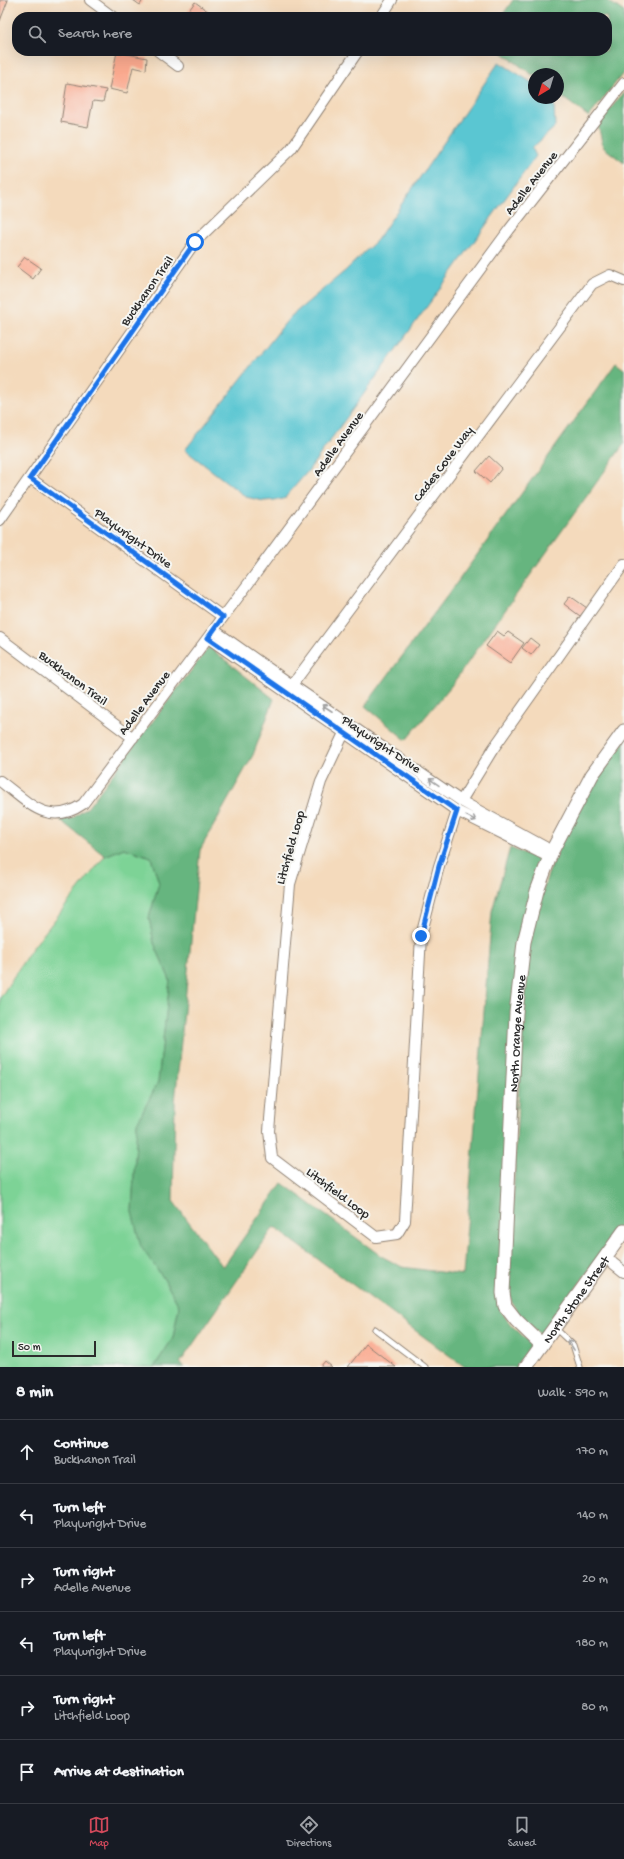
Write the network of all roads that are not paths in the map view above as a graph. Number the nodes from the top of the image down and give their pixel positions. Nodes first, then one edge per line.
1 (90, 0) edge
2 (392, 0) edge
3 (106, 12) edge
4 (384, 12) edge
5 (165, 56) edge
6 (355, 56) edge
7 (178, 66) dead end
8 (624, 83) edge
9 (624, 281) edge
10 (30, 478) junction
11 (0, 520) edge
12 (624, 564) edge
13 (223, 617) junction
14 (214, 630) junction
15 (0, 638) edge
16 (208, 638) junction
17 (292, 685) junction
18 (350, 724) junction
19 (624, 731) edge
20 (344, 733) junction
21 (133, 738) junction
22 (0, 781) edge
23 (459, 806) junction
24 (551, 854) junction
25 (624, 1231) edge
26 (605, 1257) junction
27 (624, 1272) edge
28 (555, 1328) junction
29 (375, 1329) dead end
30 (542, 1345) junction
31 (425, 1367) edge
32 (526, 1367) edge
33 (580, 1367) edge

1 - 3 street
2 - 4 street
5 - 7 street
6 - 10 street, Buckhanon Trail
8 - 13 street, Adelle Avenue
9 - 17 street, Cades Cove Way
10 - 11 street, Buckhanon Trail
10 - 13 street, Playwright Drive
12 - 23 street
13 - 14 street, Adelle Avenue
14 - 16 street, Adelle Avenue
14 - 17 street, Playwright Drive
15 - 21 street, Buckhanon Trail
16 - 20 street, Playwright Drive
16 - 21 street, Adelle Avenue
18 -> 17 street, Playwright Drive
18 - 20 street
23 -> 18 street, Playwright Drive
19 - 24 street, North Orange Avenue
20 - 23 street, Playwright Drive
20 - 23 street, Litchfield Loop
21 - 22 street, Adelle Avenue
23 - 24 street, Playwright Drive
24 - 30 street, North Orange Avenue
25 - 26 street, North Stone Street
26 - 27 street
26 - 28 street, North Stone Street
28 - 30 street, North Stone Street
33 -> 28 lane
29 - 31 lane
30 - 32 street, North Stone Street

